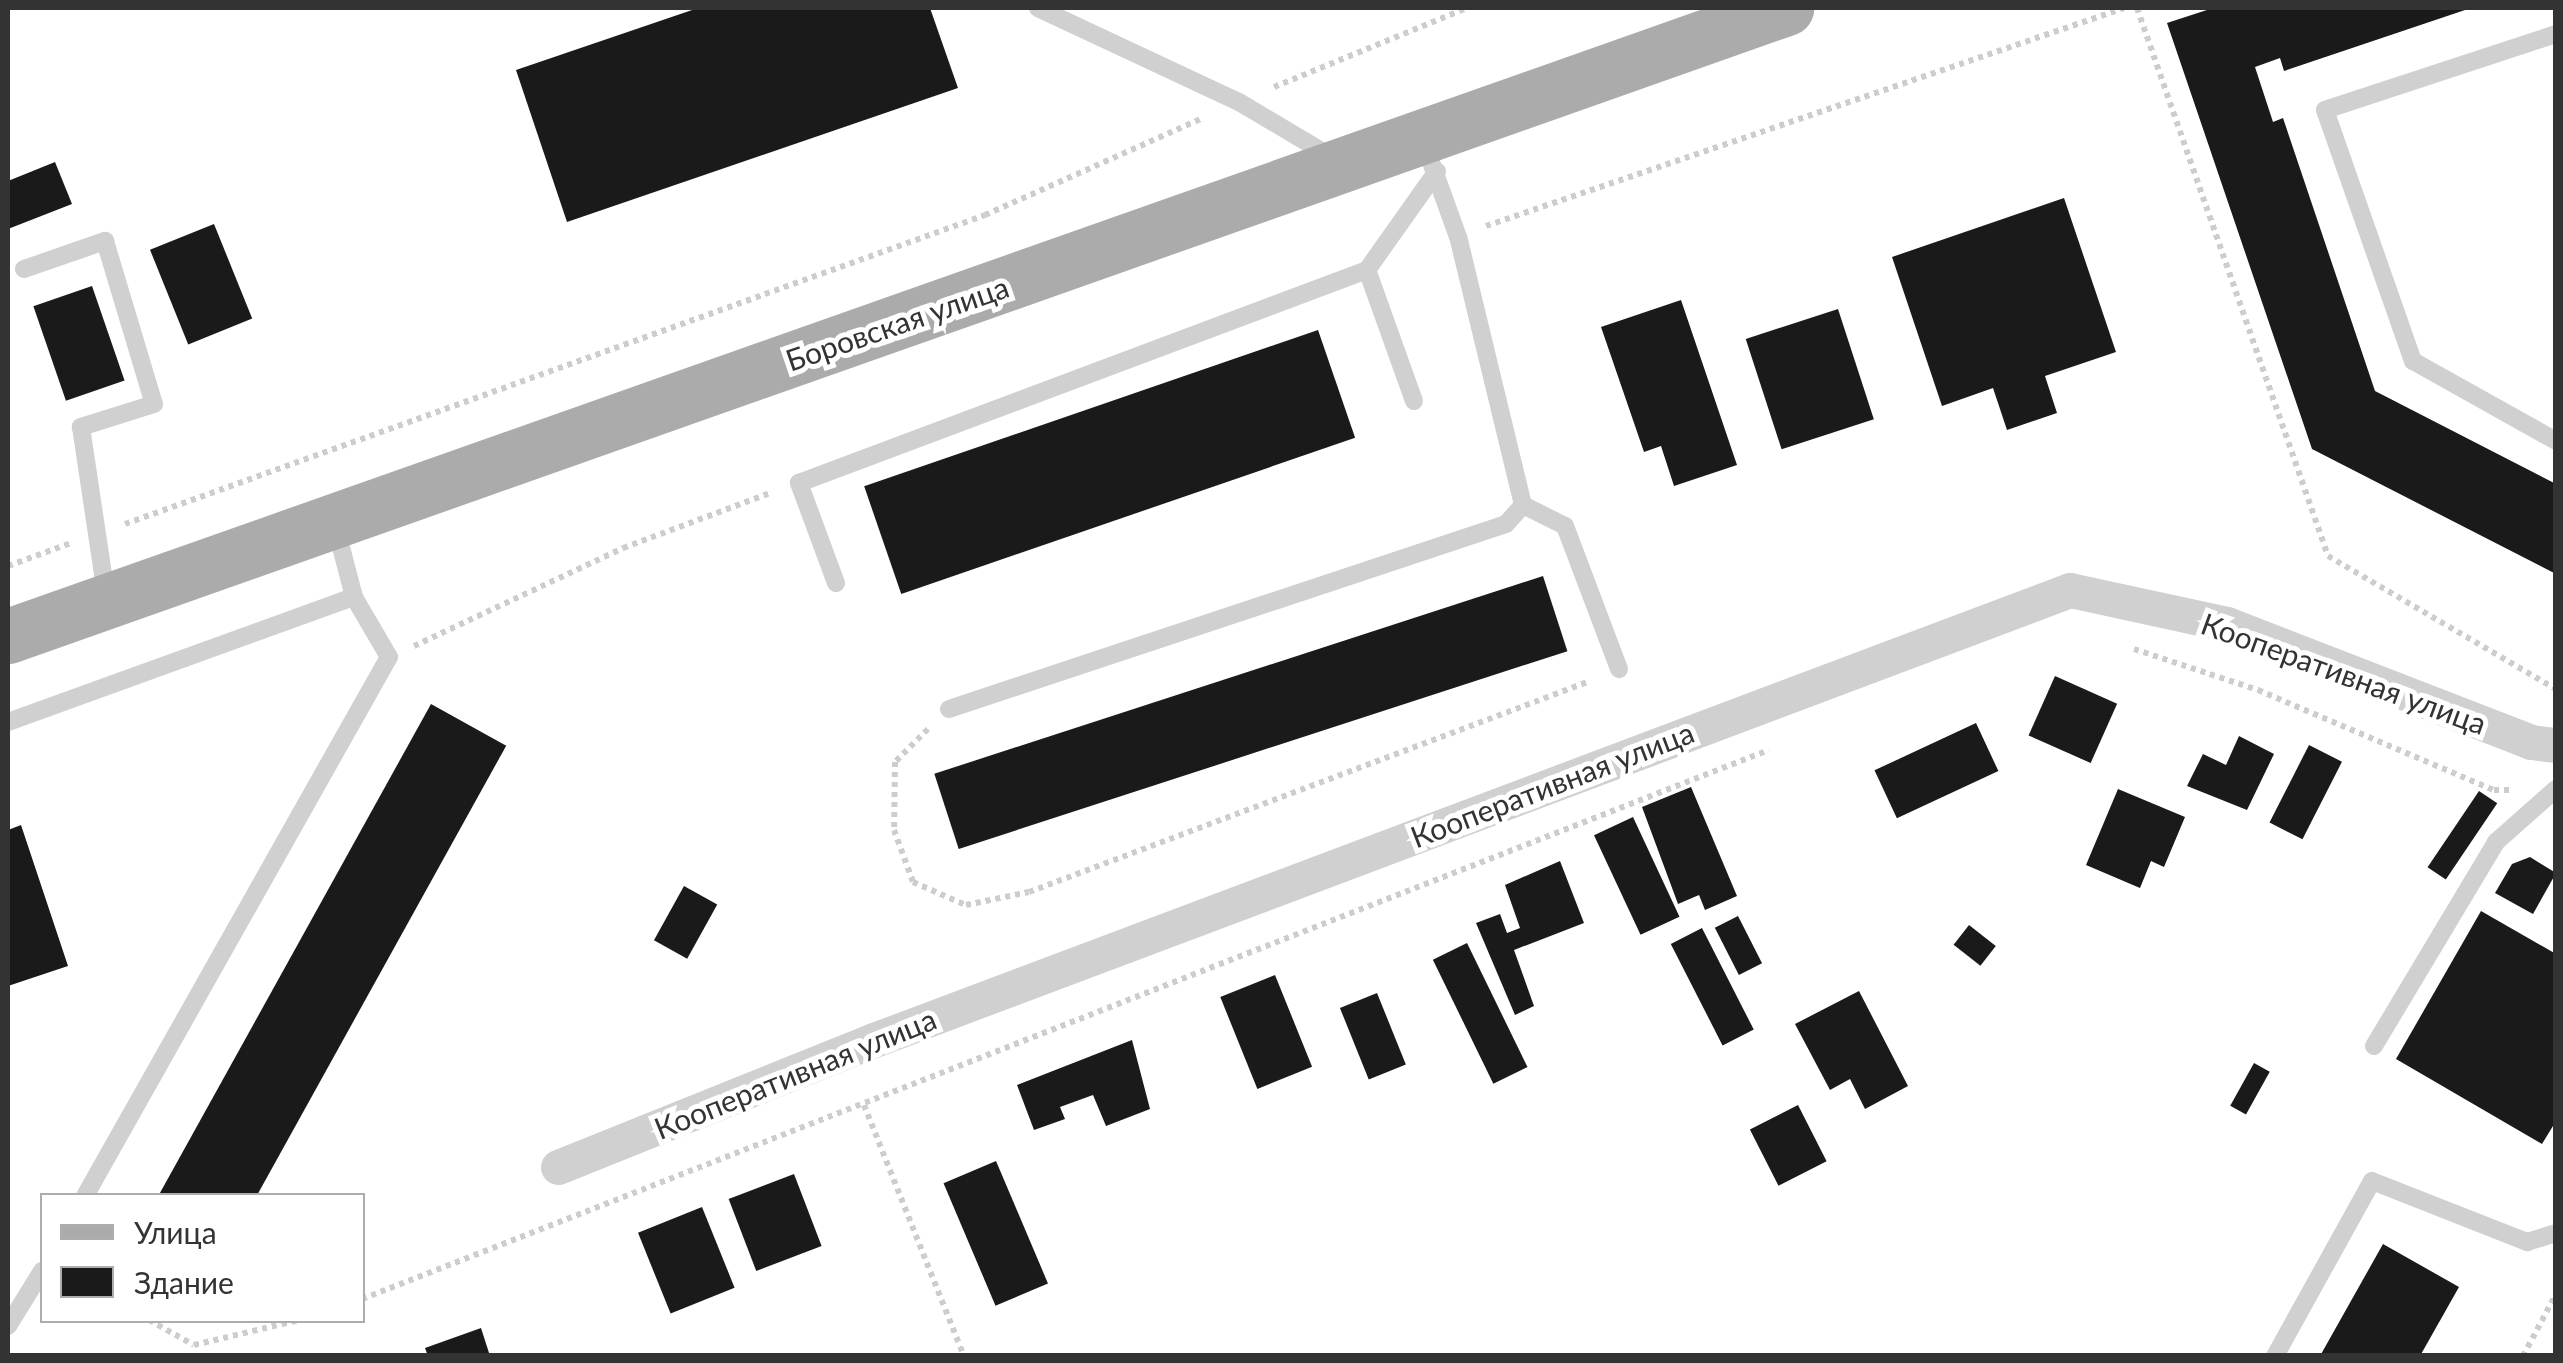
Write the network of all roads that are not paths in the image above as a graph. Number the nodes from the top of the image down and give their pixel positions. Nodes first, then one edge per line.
1 (1038, 8) edge
2 (1786, 8) edge
3 (2556, 34) edge
4 (1430, 155) junction
5 (1348, 167) junction
6 (24, 269) dead end
7 (1367, 270) junction
8 (1414, 401) dead end
9 (2556, 442) edge
10 (1524, 505) junction
11 (333, 518) junction
12 (836, 584) dead end
13 (354, 597) junction
14 (106, 600) junction
15 (8, 636) edge
16 (1620, 670) road end
17 (949, 709) road end
18 (8, 722) edge
19 (2556, 745) edge
20 (2555, 790) edge
21 (2374, 1046) dead end
22 (558, 1167) dead end
23 (88, 1193) edge
24 (2556, 1233) edge
25 (40, 1274) edge
26 (8, 1326) edge
27 (2274, 1356) edge

1 - 5 lane
2 - 4 main road, Боровская улица
3 - 9 lane
4 - 5 main road, Боровская улица
4 - 7 lane
4 - 10 lane
5 - 11 main road, Боровская улица
6 - 14 lane
7 - 8 lane
7 - 12 lane
10 - 16 lane
10 - 17 lane
11 - 13 lane
11 - 14 main road, Боровская улица
13 - 18 lane
13 - 23 lane
14 - 15 main road, Боровская улица
19 - 22 street, Кооперативная улица
20 - 21 lane
24 - 27 lane
25 - 26 lane

